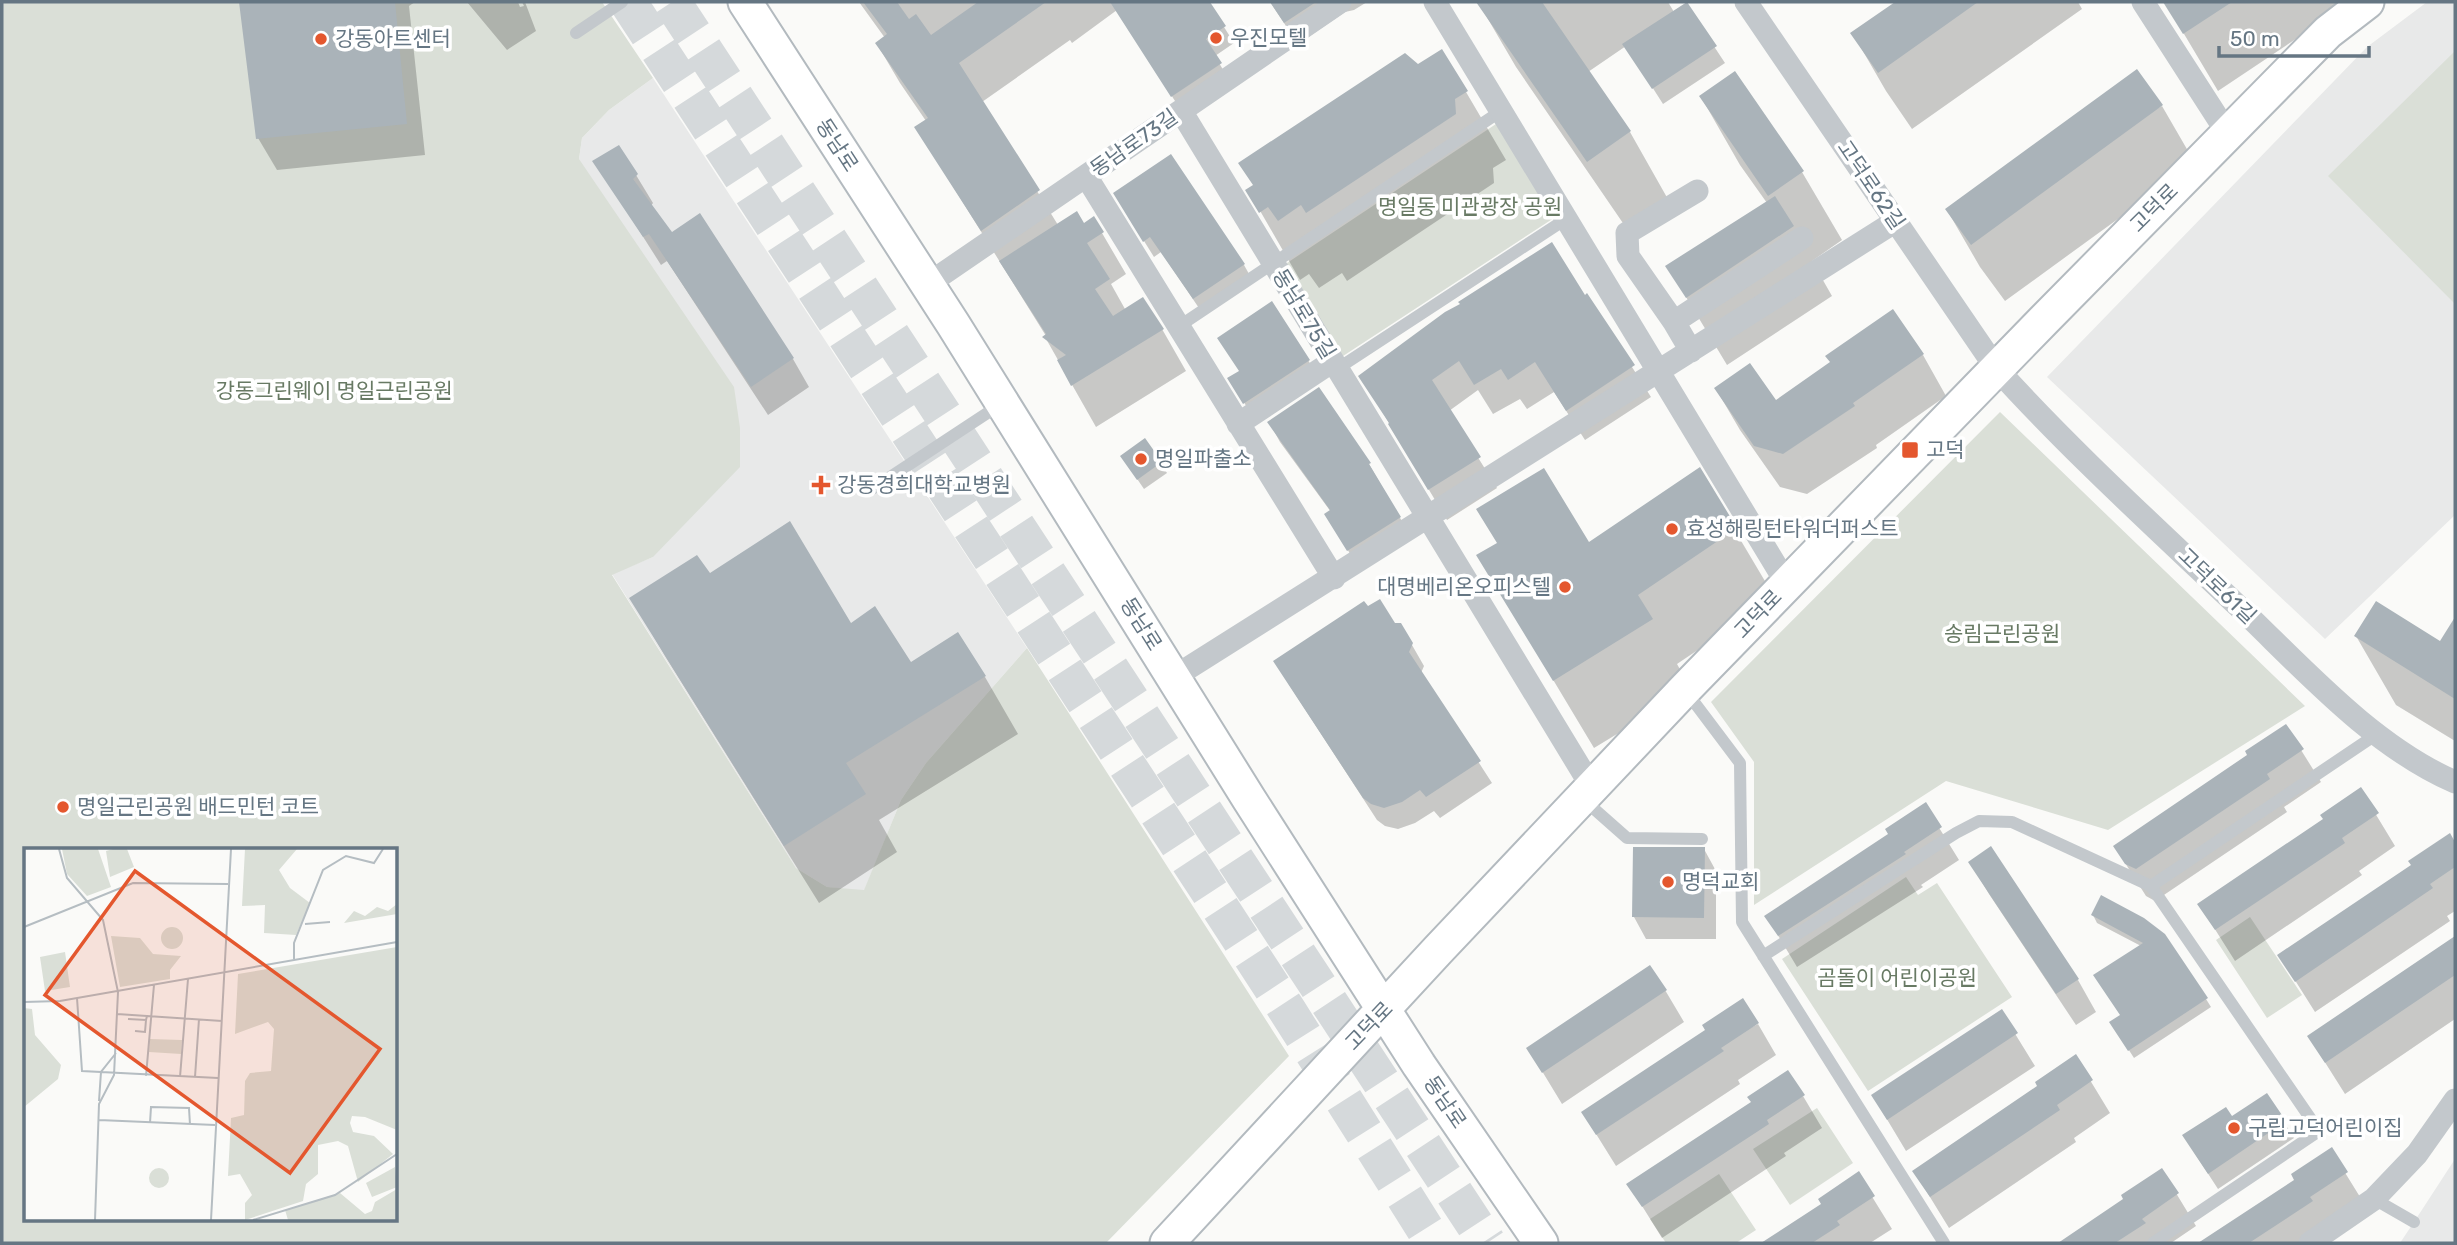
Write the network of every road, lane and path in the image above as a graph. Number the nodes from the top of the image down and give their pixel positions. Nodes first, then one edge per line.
1 (622, 2) edge
2 (745, 2) edge
3 (1340, 2) edge
4 (1435, 2) edge
5 (1746, 2) edge
6 (2143, 2) edge
7 (2367, 2) edge
8 (576, 33) dead end
9 (1181, 111) junction
10 (1501, 111) junction
11 (2228, 134) junction
12 (1086, 176) junction
13 (1697, 191) dead end
14 (1566, 219) junction
15 (1896, 221) junction
16 (1802, 239) dead end
17 (1273, 263) junction
18 (928, 284) junction
19 (1674, 322) junction
20 (1178, 327) junction
21 (1691, 351) junction
22 (1335, 365) junction
23 (1996, 368) junction
24 (1658, 372) junction
25 (1002, 403) junction
26 (1238, 424) junction
27 (872, 489) dead end
28 (1427, 518) junction
29 (1334, 578) junction
30 (1787, 584) junction
31 (1174, 677) junction
32 (1685, 690) junction
33 (2377, 734) junction
34 (2455, 782) edge
35 (1588, 794) junction
36 (1702, 839) dead end
37 (2151, 886) junction
38 (1763, 957) junction
39 (1384, 1010) junction
40 (2455, 1101) edge
41 (2374, 1199) junction
42 (2414, 1222) dead end
43 (1167, 1243) edge
44 (1541, 1243) edge
45 (1944, 1243) edge
46 (2153, 1243) edge
47 (2311, 1243) edge

1 - 8 lane
2 - 18 main road, 동남로
3 - 9 street, 동남로73길
4 - 10 street
5 - 15 street, 고덕로62길
6 - 11 street
7 - 11 main road, 고덕로
9 - 12 street, 동남로73길
9 - 17 street, 동남로75길
10 - 14 street
10 - 17 lane
11 - 23 main road, 고덕로
12 - 18 street, 동남로73길
12 - 20 street
13 - 19 street
14 - 22 lane
14 - 24 street
15 - 21 street
15 - 23 street, 고덕로62길
16 - 19 street
17 - 20 lane
17 - 22 street, 동남로75길
18 - 25 main road, 동남로
19 - 21 street
20 - 26 street
21 - 24 street
22 - 26 street
22 - 28 street, 동남로75길
23 - 30 main road, 고덕로
23 - 33 street, 고덕로61길
24 - 28 street
24 - 30 street
25 - 27 lane
25 - 31 main road, 동남로
26 - 29 street
28 - 29 street
28 - 35 street, 동남로75길
29 - 31 street
30 - 32 main road, 고덕로
31 - 39 main road, 동남로
32 - 35 main road, 고덕로
32 - 38 lane
33 - 34 street, 고덕로61길
33 - 37 lane
35 - 36 lane
35 - 39 main road, 고덕로
37 - 38 lane
37 - 46 lane
38 - 45 lane
39 - 43 main road, 고덕로
39 - 44 main road, 동남로
40 - 41 street
41 - 42 lane
41 - 47 street

